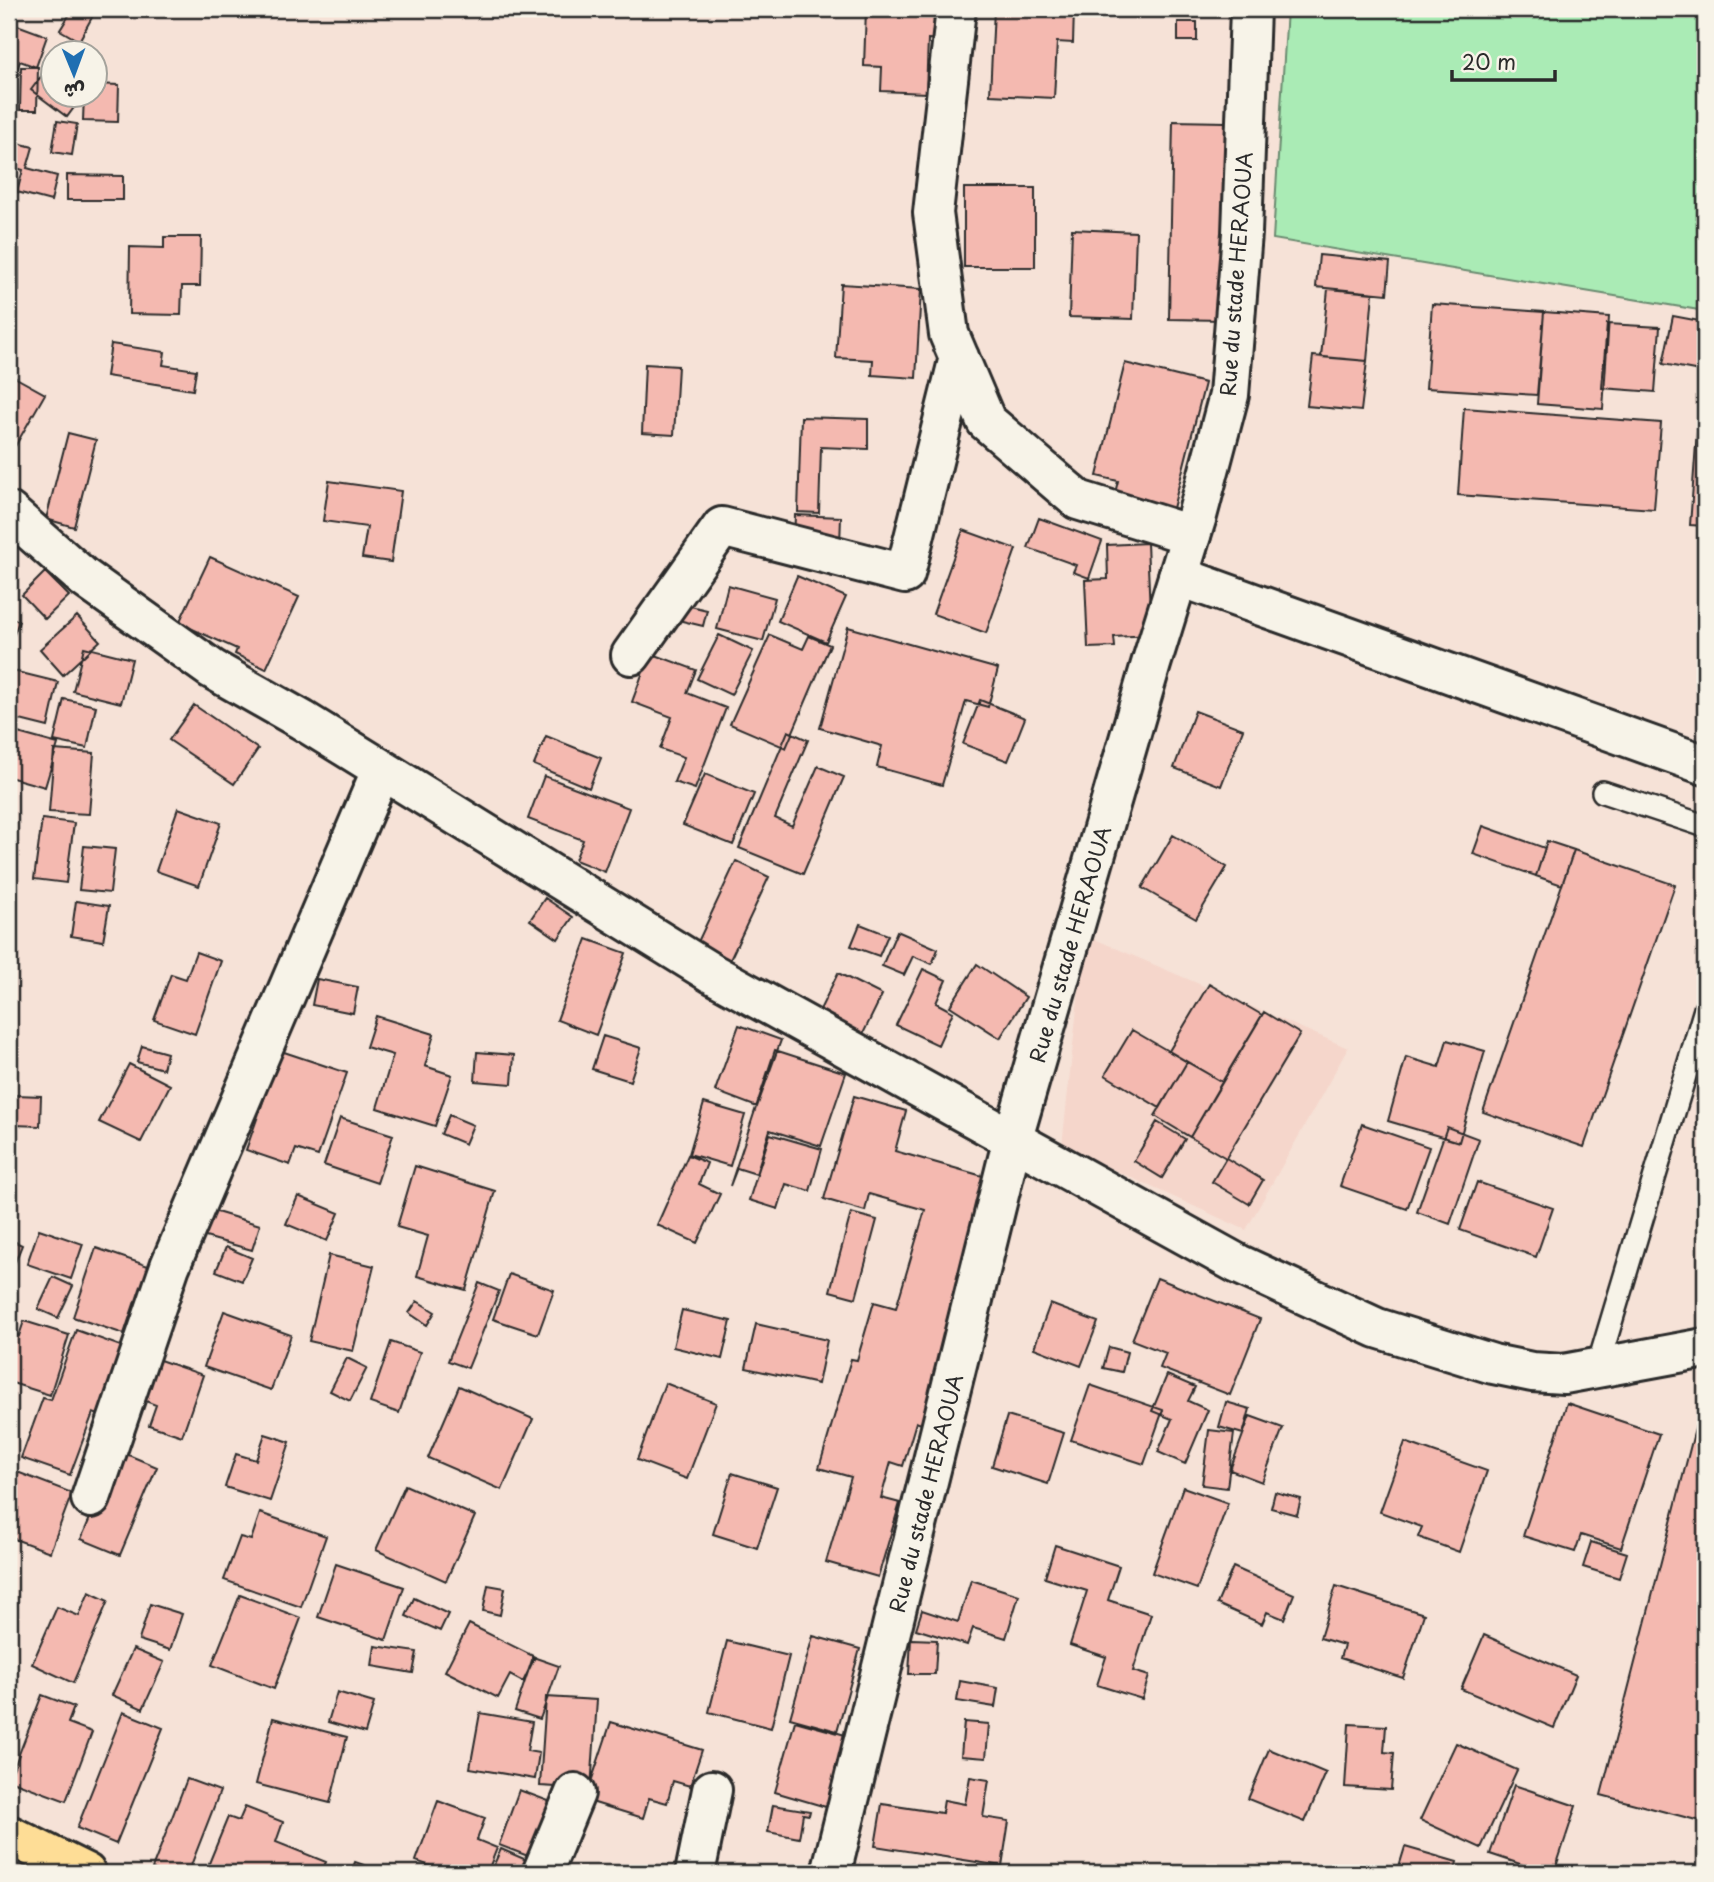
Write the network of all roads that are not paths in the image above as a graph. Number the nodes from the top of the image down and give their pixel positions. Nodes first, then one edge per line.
1 (956, 9) edge
2 (1250, 9) edge
3 (959, 357) junction
4 (9, 512) edge
5 (1191, 535) junction
6 (1178, 576) junction
7 (631, 655) dead end
8 (1705, 765) edge
9 (381, 771) junction
10 (1603, 792) dead end
11 (1705, 826) edge
12 (1705, 1009) edge
13 (1013, 1138) junction
14 (1704, 1343) edge
15 (1597, 1369) junction
16 (91, 1498) dead end
17 (712, 1790) dead end
18 (575, 1793) dead end
19 (9, 1835) edge
20 (86, 1873) edge
21 (542, 1873) edge
22 (695, 1873) edge
23 (831, 1873) edge

1 - 3 street
2 - 5 street, Rue du stade HERAOUA
3 - 5 street
3 - 7 street
4 - 9 street
5 - 6 street, Rue du stade HERAOUA
6 - 8 street
6 - 13 street, Rue du stade HERAOUA
9 - 13 street
9 - 16 street
10 - 11 lane
12 - 15 lane
13 - 15 street
13 - 23 street, Rue du stade HERAOUA
14 - 15 street
17 - 22 street
18 - 21 street
19 - 20 main road

